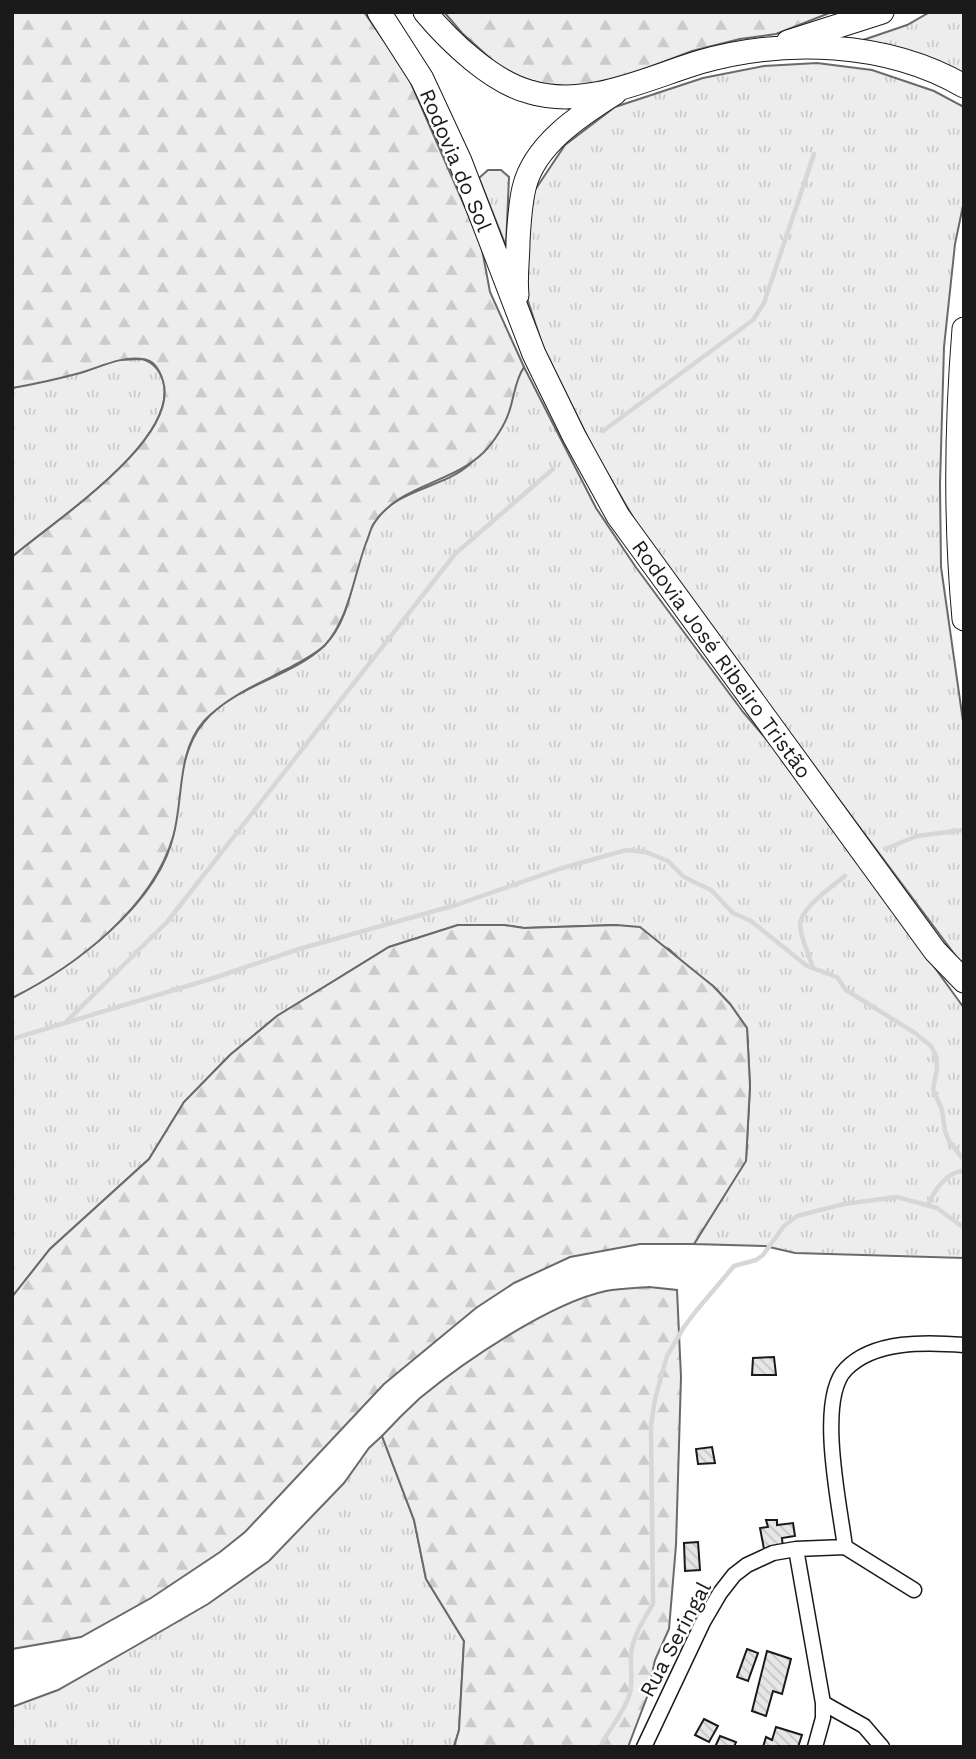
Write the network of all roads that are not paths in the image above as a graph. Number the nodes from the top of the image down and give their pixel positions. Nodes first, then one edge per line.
1 (379, 12) edge
2 (425, 12) edge
3 (882, 12) edge
4 (772, 47) junction
5 (964, 86) edge
6 (620, 89) junction
7 (518, 314) junction
8 (964, 329) edge
9 (964, 619) edge
10 (935, 951) junction
11 (964, 981) edge
12 (964, 994) edge
13 (964, 1345) edge
14 (845, 1547) junction
15 (796, 1549) junction
16 (914, 1590) dead end
17 (823, 1703) junction
18 (644, 1747) edge
19 (815, 1747) edge
20 (881, 1747) edge

1 - 7 main road, Rodovia do Sol
2 - 6 main road
3 - 4 main road
4 - 5 main road
4 - 6 main road
6 - 7 main road
7 - 10 main road, Rodovia José Ribeiro Tristão
8 - 9 main road
10 - 11 main road, Rodovia José Ribeiro Tristão
10 - 12 main road
13 - 14 street
14 - 15 street, Rua Seringal
14 - 16 street
15 - 17 street
15 - 18 street, Rua Seringal
17 - 19 street
17 - 20 street

